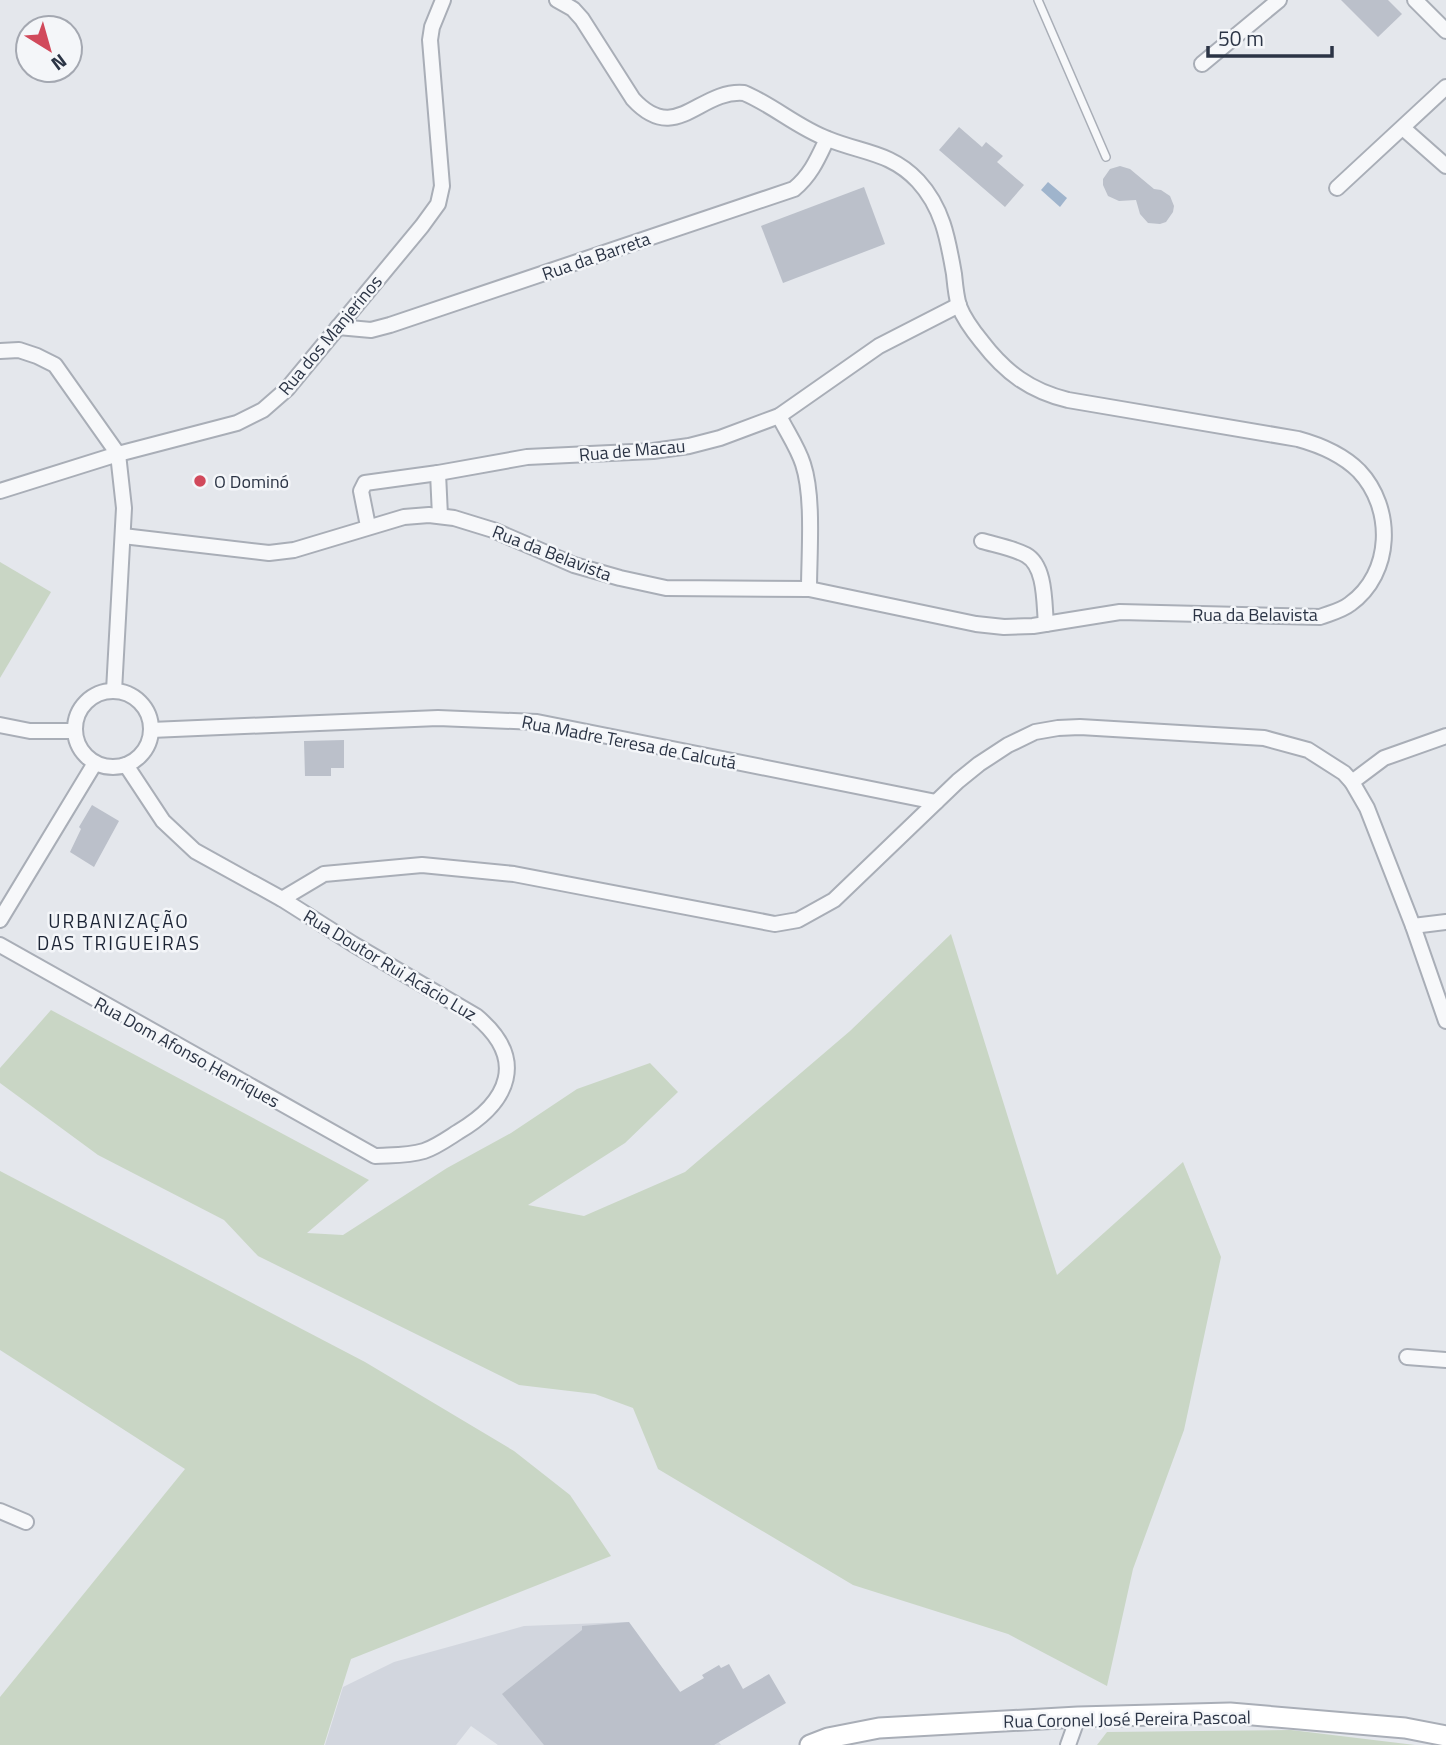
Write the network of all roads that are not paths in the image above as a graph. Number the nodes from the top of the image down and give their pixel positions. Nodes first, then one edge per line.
1 (443, 0) edge
2 (556, 0) edge
3 (1038, 0) edge
4 (1279, 0) edge
5 (1415, 0) edge
6 (1446, 31) edge
7 (1202, 64) dead end
8 (1446, 87) edge
9 (1402, 128) junction
10 (827, 139) junction
11 (1107, 157) dead end
12 (1446, 166) edge
13 (1337, 188) dead end
14 (959, 305) junction
15 (338, 327) junction
16 (0, 351) edge
17 (779, 416) junction
18 (118, 454) junction
19 (438, 473) junction
20 (0, 491) edge
21 (440, 516) junction
22 (368, 526) junction
23 (123, 536) junction
24 (982, 541) dead end
25 (809, 589) junction
26 (1046, 624) junction
27 (114, 691) junction
28 (0, 725) edge
29 (151, 730) junction
30 (75, 731) junction
31 (1446, 736) edge
32 (95, 763) junction
33 (126, 765) junction
34 (1352, 782) junction
35 (936, 802) junction
36 (282, 899) junction
37 (0, 920) edge
38 (1446, 922) edge
39 (1413, 926) junction
40 (0, 945) edge
41 (1446, 1021) edge
42 (375, 1156) joint
43 (1407, 1357) dead end
44 (1446, 1360) edge
45 (0, 1511) edge
46 (26, 1522) dead end
47 (1078, 1717) junction
48 (1446, 1736) edge
49 (810, 1745) edge
50 (1068, 1745) edge

1 - 15 street, Rua dos Manjerinos
2 - 10 street, Rua da Belavista
3 - 11 lane
4 - 7 street
5 - 6 street
8 - 9 street
9 - 12 street
9 - 13 street
10 - 14 street, Rua da Belavista
10 - 15 street, Rua da Barreta
14 - 17 street, Rua de Macau
14 - 26 street, Rua da Belavista
15 - 18 street, Rua dos Manjerinos
16 - 18 street
17 - 19 street, Rua de Macau
17 - 25 street
18 - 20 street, Rua dos Manjerinos
18 - 23 street
19 - 21 street
19 - 22 street, Rua de Macau
21 - 22 street, Rua da Belavista
21 - 25 street, Rua da Belavista
22 - 23 street, Rua da Belavista
23 - 27 street
24 - 26 street
25 - 26 street, Rua da Belavista
27 - 29 street
27 - 30 street
28 - 30 street
29 - 33 street
29 - 35 street, Rua Madre Teresa de Calcutá
30 - 32 street
31 - 34 street
32 - 33 street
32 - 37 street
33 - 36 street, Rua Doutor Rui Acácio Luz
34 - 35 street
34 - 39 street
35 - 36 street
36 - 42 street, Rua Doutor Rui Acácio Luz
38 - 39 street
39 - 41 street
40 - 42 street, Rua Dom Afonso Henriques
43 - 44 street
45 - 46 street
47 - 48 main road, Rua Coronel José Pereira Pascoal
47 - 49 main road, Rua Coronel José Pereira Pascoal
47 - 50 street

